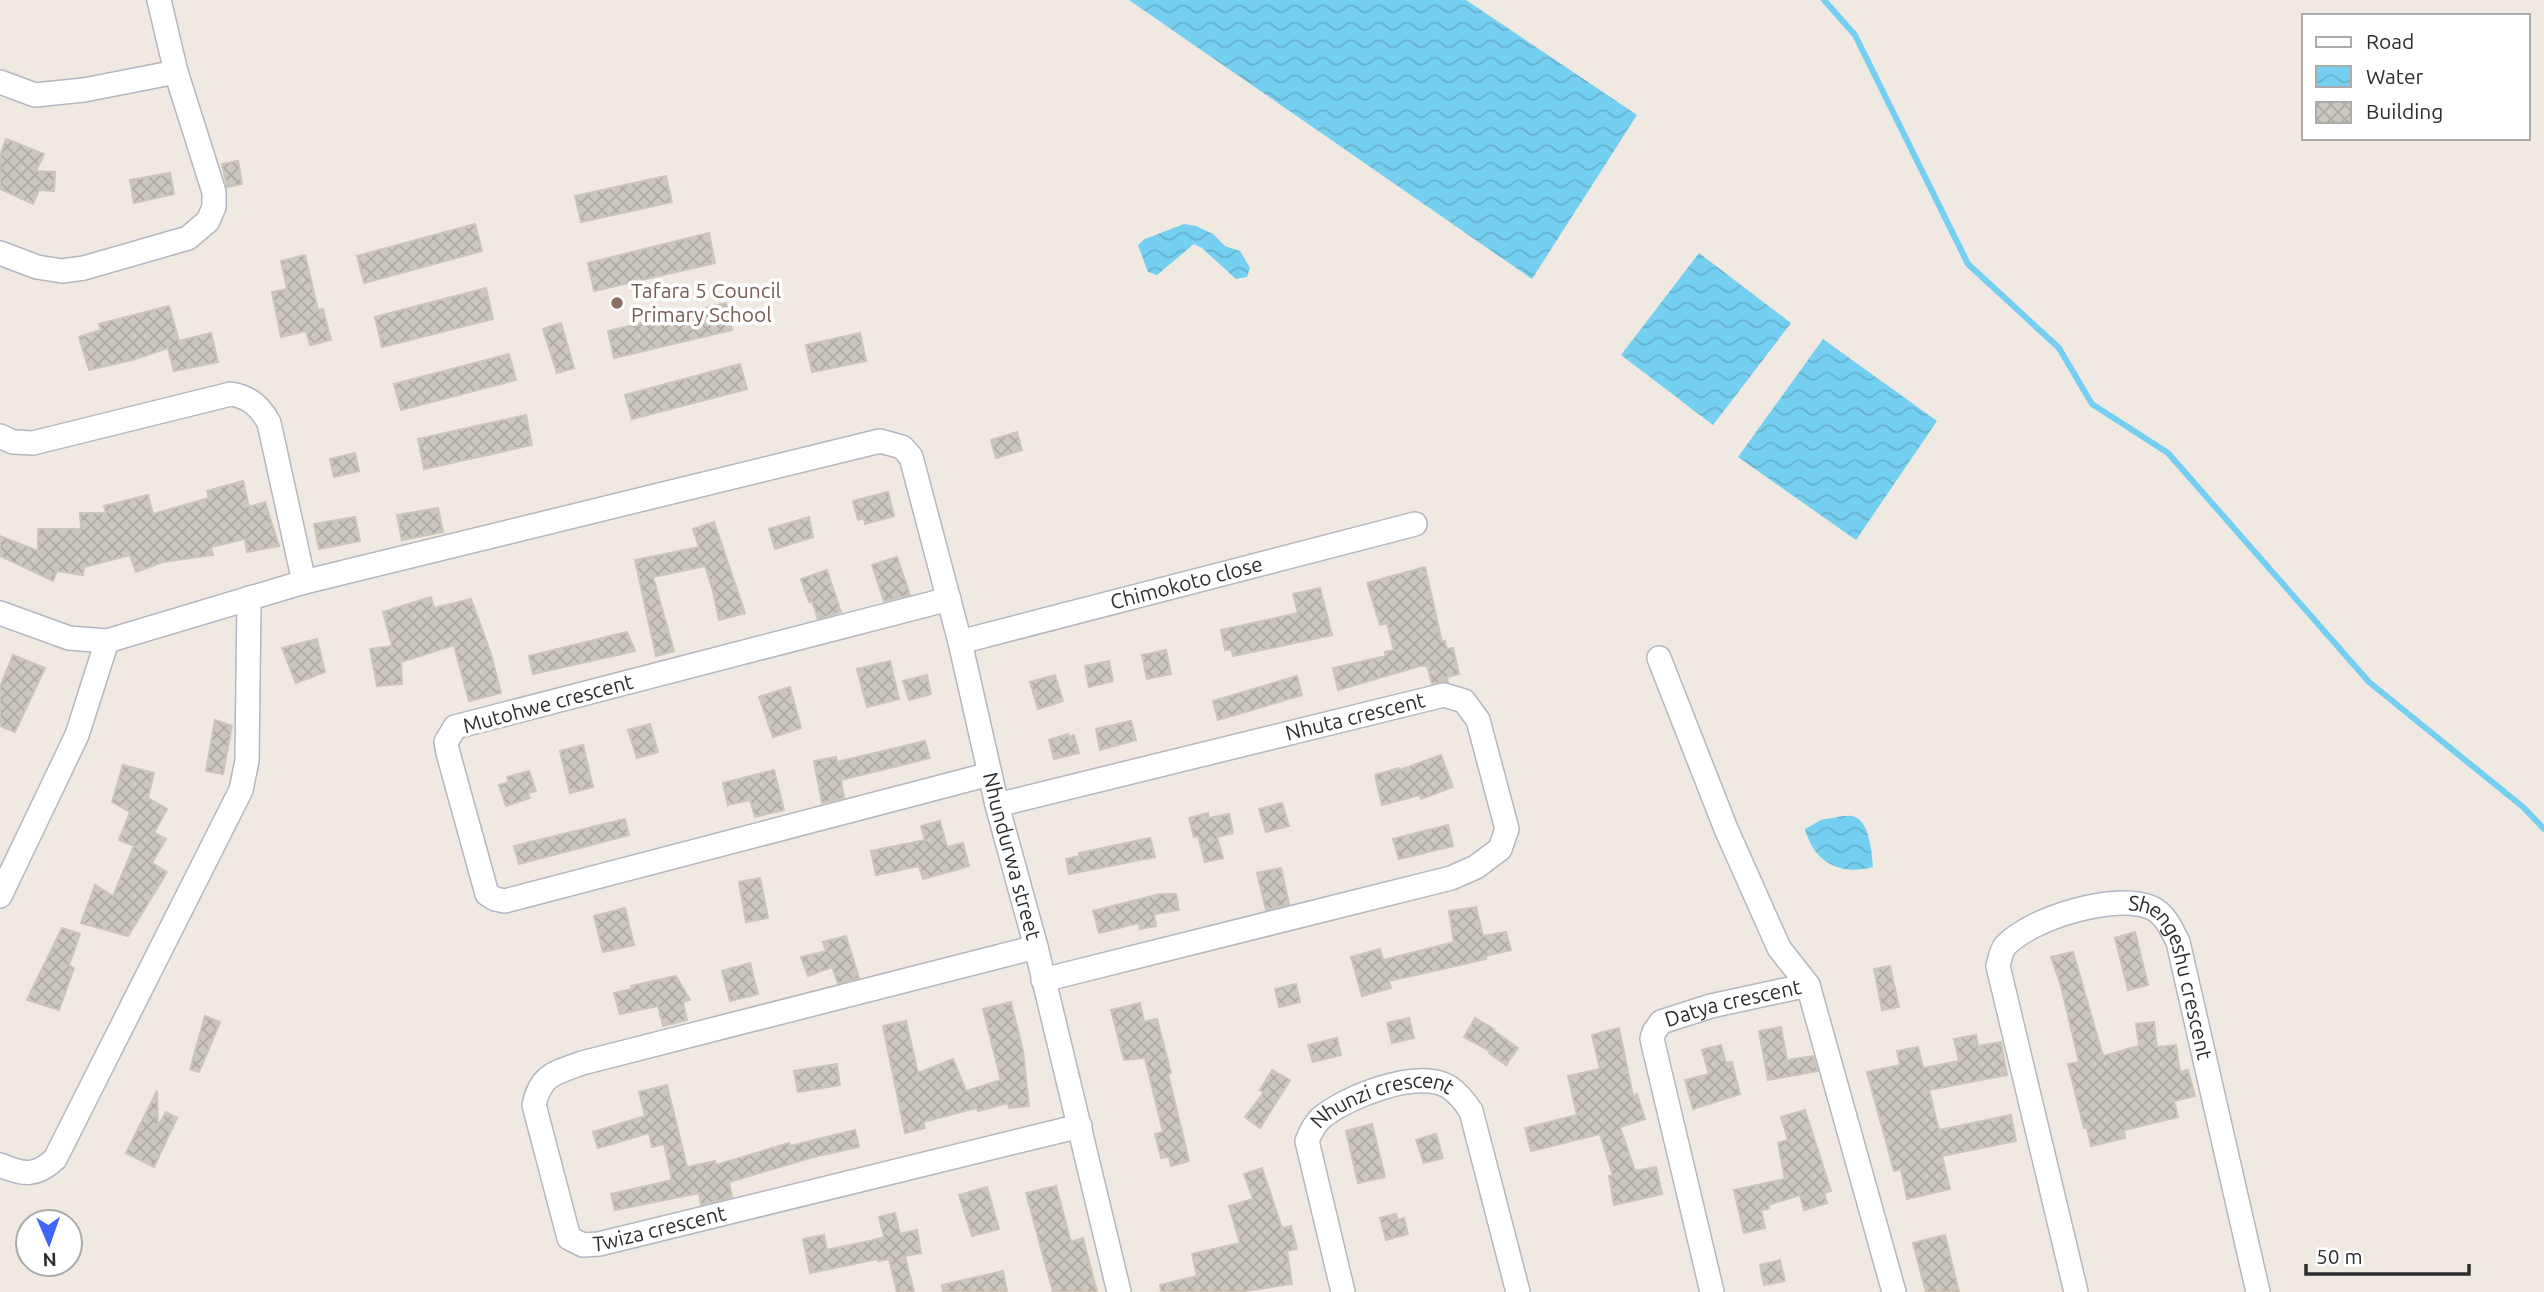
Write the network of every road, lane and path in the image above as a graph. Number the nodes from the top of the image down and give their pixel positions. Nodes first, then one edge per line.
1 (159, 0) edge
2 (176, 72) junction
3 (0, 82) edge
4 (0, 253) edge
5 (0, 436) edge
6 (1415, 524) dead end
7 (304, 582) junction
8 (248, 598) junction
9 (948, 599) junction
10 (0, 613) edge
11 (107, 641) junction
12 (960, 642) junction
13 (1659, 658) dead end
14 (990, 774) junction
15 (997, 805) junction
16 (0, 896) edge
17 (1036, 947) junction
18 (1043, 980) junction
19 (1808, 985) junction
20 (1080, 1126) junction
21 (0, 1165) edge
22 (1119, 1292) edge
23 (1342, 1292) edge
24 (1518, 1292) edge
25 (1712, 1292) edge
26 (1894, 1292) edge
27 (2076, 1292) edge
28 (2258, 1292) edge

1 - 2 street
2 - 3 street
2 - 4 street
5 - 7 street
6 - 12 street, Chimokoto close
7 - 8 street
7 - 9 street, Nhundurwa street
8 - 11 street
8 - 21 street
9 - 12 street, Nhundurwa street
9 - 14 street, Mutohwe crescent
10 - 11 street
11 - 16 street
12 - 14 street, Nhundurwa street
13 - 19 street
14 - 15 street, Nhundurwa street
15 - 17 street, Nhundurwa street
15 - 18 street, Nhuta crescent
17 - 18 street, Nhundurwa street
17 - 20 street, Twiza crescent
18 - 20 street, Nhundurwa street
19 - 25 street, Datya crescent
19 - 26 street, Datya crescent
20 - 22 street, Nhundurwa street
23 - 24 street, Nhunzi crescent
27 - 28 street, Shengeshu crescent

